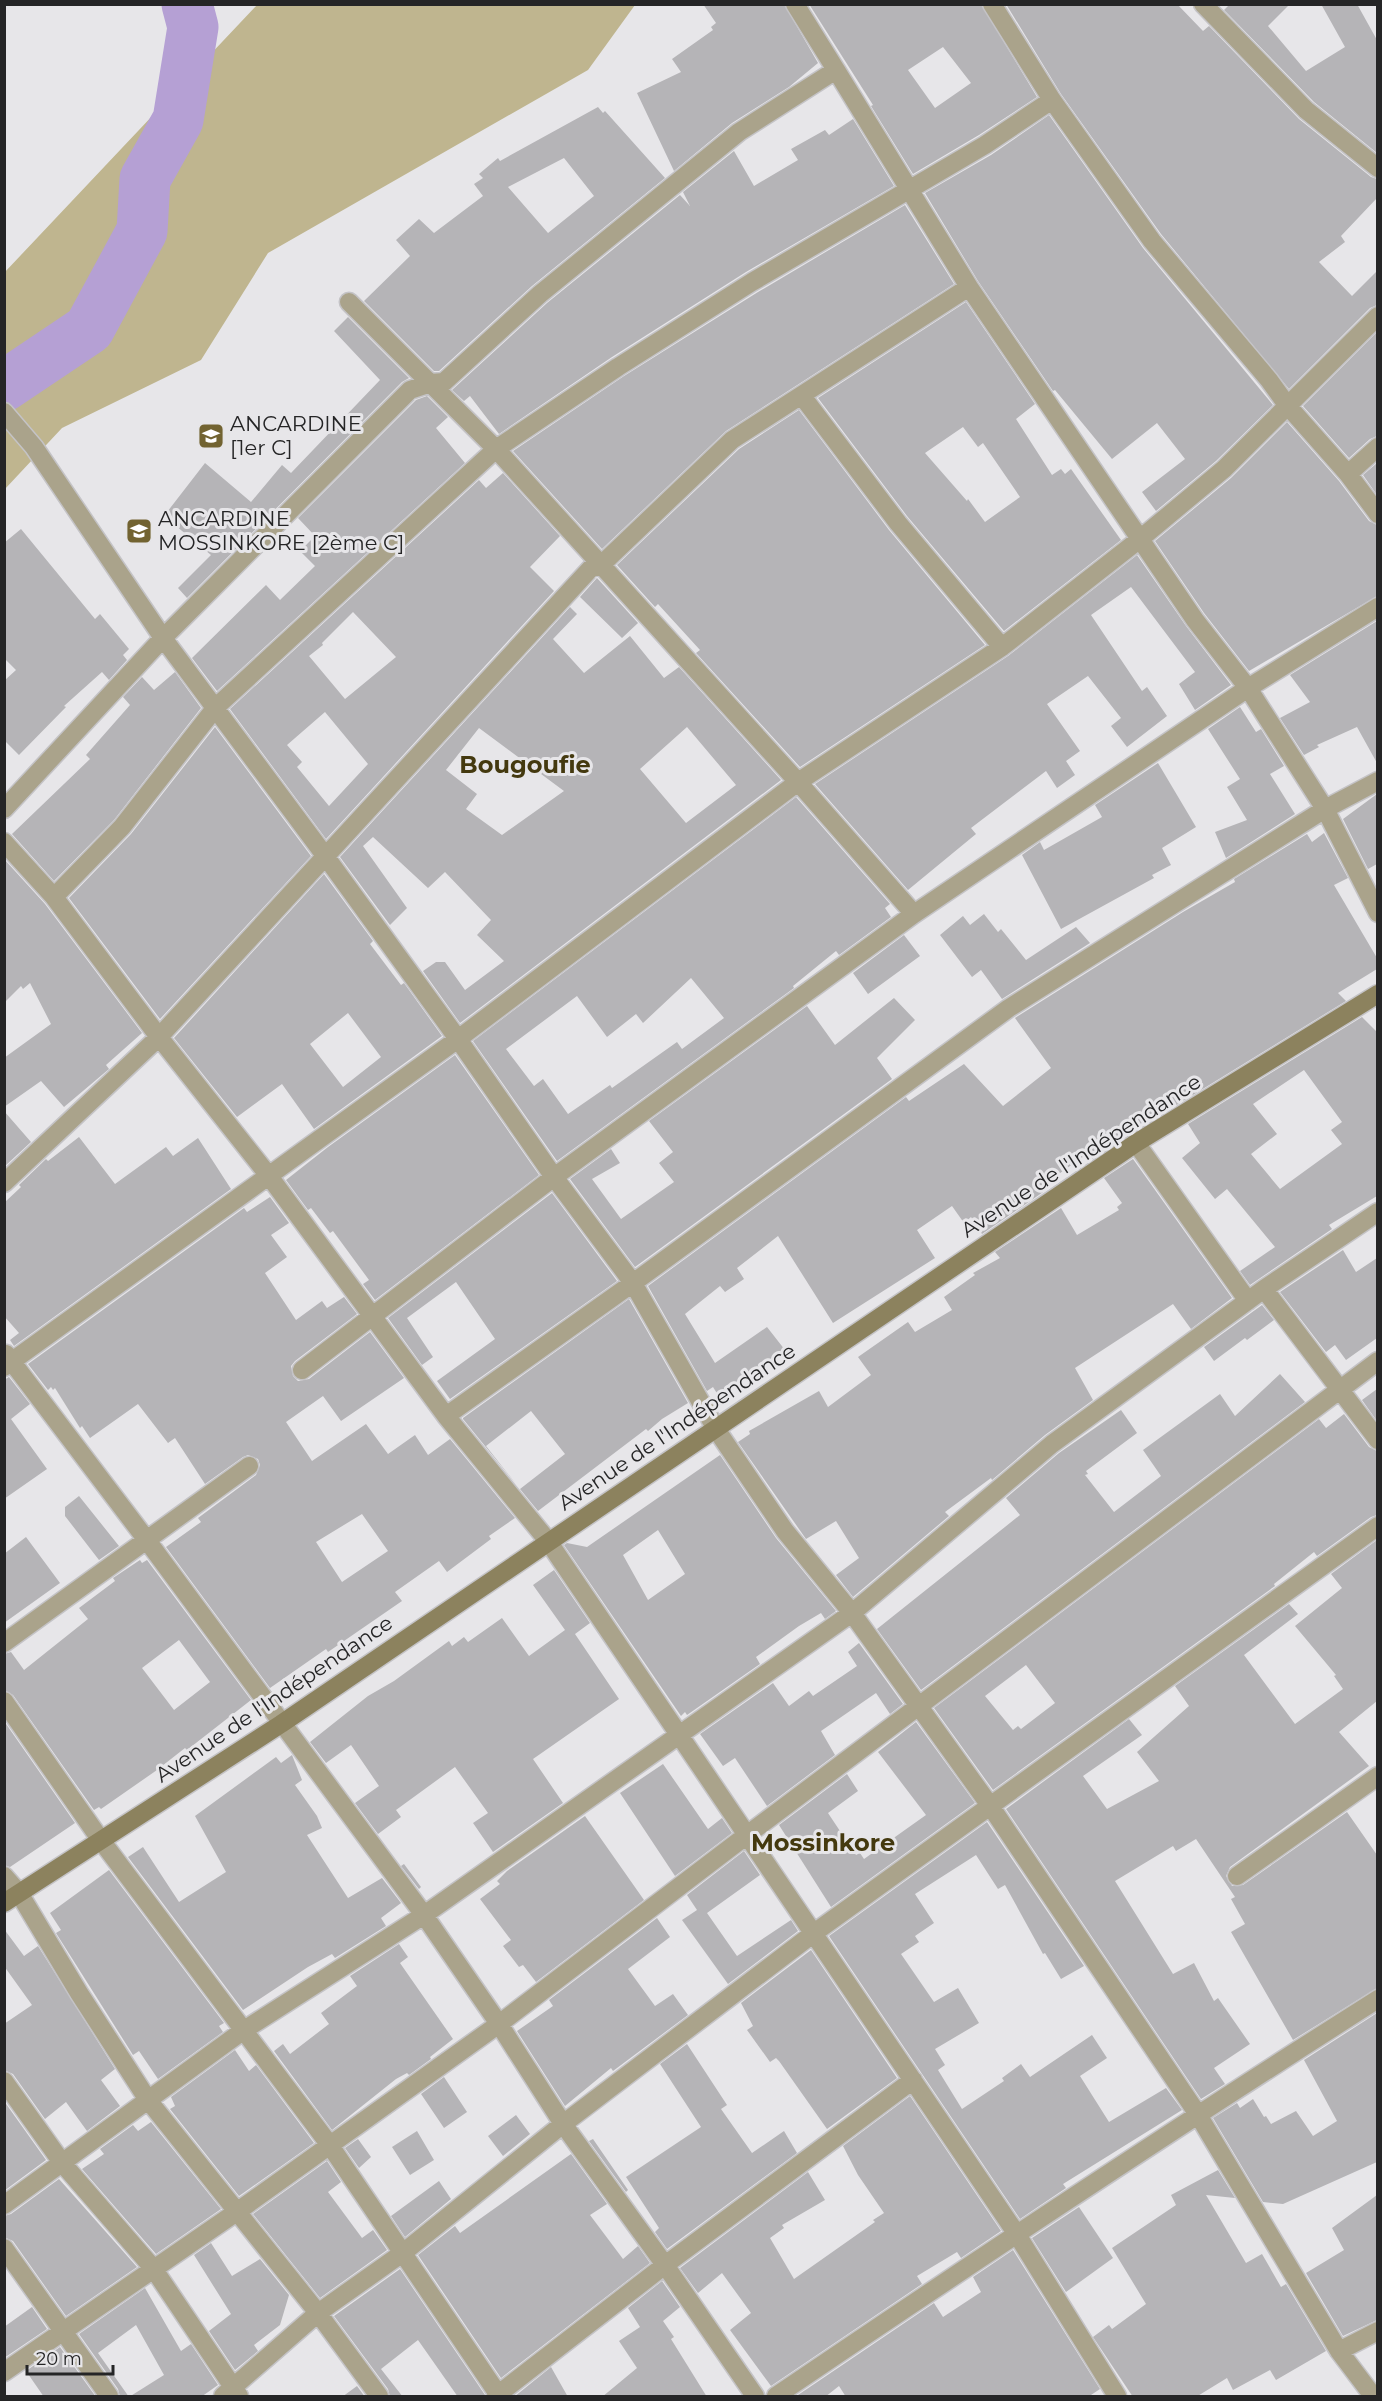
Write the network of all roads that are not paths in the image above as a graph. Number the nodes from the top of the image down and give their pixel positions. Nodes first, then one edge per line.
1 (795, 4) edge
2 (992, 4) edge
3 (1203, 4) edge
4 (836, 70) junction
5 (1052, 100) junction
6 (1377, 168) edge
7 (910, 189) junction
8 (969, 286) junction
9 (348, 302) dead end
10 (1377, 316) edge
11 (431, 383) junction
12 (802, 396) junction
13 (1287, 405) junction
14 (4, 412) edge
15 (1377, 447) edge
16 (496, 449) junction
17 (1348, 474) junction
18 (1377, 514) edge
19 (1140, 539) junction
20 (601, 565) junction
21 (1377, 608) edge
22 (163, 638) junction
23 (1002, 647) junction
24 (1248, 688) junction
25 (216, 707) junction
26 (1377, 781) edge
27 (798, 782) junction
28 (4, 809) edge
29 (1325, 809) junction
30 (4, 842) edge
31 (326, 856) junction
32 (54, 897) junction
33 (1377, 913) edge
34 (914, 914) junction
35 (1377, 994) edge
36 (159, 1037) junction
37 (459, 1038) junction
38 (1136, 1143) junction
39 (269, 1176) junction
40 (554, 1178) junction
41 (4, 1183) edge
42 (1377, 1212) edge
43 (633, 1282) junction
44 (1264, 1289) junction
45 (1248, 1301) junction
46 (372, 1318) junction
47 (7, 1361) edge
48 (1377, 1361) edge
49 (302, 1370) dead end
50 (1340, 1391) junction
51 (446, 1416) junction
52 (716, 1429) junction
53 (1377, 1440) edge
54 (249, 1466) dead end
55 (1377, 1526) edge
56 (146, 1539) junction
57 (548, 1541) junction
58 (852, 1613) junction
59 (4, 1643) edge
60 (4, 1701) edge
61 (920, 1706) junction
62 (281, 1724) junction
63 (679, 1735) junction
64 (1377, 1776) edge
65 (991, 1807) junction
66 (747, 1835) junction
67 (100, 1839) junction
68 (4, 1876) edge
69 (1237, 1876) dead end
70 (12, 1898) edge
71 (424, 1915) junction
72 (814, 1933) junction
73 (1377, 1999) edge
74 (500, 2024) junction
75 (244, 2030) junction
76 (913, 2080) junction
77 (4, 2081) edge
78 (148, 2100) junction
79 (1197, 2113) junction
80 (563, 2124) junction
81 (329, 2144) junction
82 (63, 2164) junction
83 (4, 2205) edge
84 (238, 2211) junction
85 (1016, 2233) junction
86 (4, 2247) edge
87 (404, 2252) junction
88 (665, 2265) junction
89 (153, 2268) junction
90 (318, 2313) junction
91 (63, 2331) junction
92 (1377, 2331) edge
93 (1339, 2352) junction
94 (4, 2372) edge
95 (232, 2394) edge
96 (497, 2396) edge
97 (109, 2397) edge
98 (379, 2397) edge
99 (755, 2397) edge
100 (776, 2397) edge
101 (1117, 2397) edge
102 (1373, 2397) edge

1 - 4 street
2 - 5 street
3 - 6 street
4 - 7 street
4 - 11 street
5 - 7 street
5 - 13 street
7 - 8 street
7 - 16 street
8 - 12 street
8 - 19 street
9 - 11 street
10 - 13 street
11 - 16 street
11 - 22 street
12 - 20 street
12 - 23 street
13 - 17 street
13 - 19 street
14 - 22 street
15 - 17 street
16 - 20 street
16 - 25 street
17 - 18 street
19 - 23 street
19 - 24 street
20 - 27 street
20 - 31 street
21 - 24 street
22 - 25 street
22 - 28 street
23 - 27 street
24 - 29 street
24 - 34 street
25 - 31 street
25 - 32 street
26 - 29 street
27 - 34 street
27 - 37 street
29 - 33 street
29 - 43 street
30 - 32 street
31 - 36 street
31 - 37 street
32 - 36 street
34 - 40 street
35 - 38 main road, Avenue de l'Indépendance
36 - 39 street
36 - 41 street
37 - 39 street
37 - 40 street
38 - 45 street
38 - 52 main road, Avenue de l'Indépendance
39 - 46 street
39 - 47 street
40 - 43 street
40 - 46 street
42 - 44 street
43 - 51 street
43 - 52 street
44 - 45 street
44 - 50 street
45 - 58 street
46 - 49 street
46 - 51 street
47 - 56 street
48 - 50 street
50 - 53 street
50 - 61 street
51 - 57 street
52 - 57 main road, Avenue de l'Indépendance
52 - 58 street
54 - 56 street
55 - 65 street
56 - 59 street
56 - 62 street
57 - 62 main road, Avenue de l'Indépendance
57 - 63 street
58 - 61 street
58 - 63 street
60 - 67 street
61 - 65 street
61 - 66 street
62 - 67 main road, Avenue de l'Indépendance
62 - 71 street
63 - 66 street
63 - 71 street
64 - 69 street
65 - 72 street
65 - 79 street
66 - 72 street
66 - 74 street
67 - 70 main road, Avenue de l'Indépendance
67 - 75 street
68 - 70 street
70 - 78 street
71 - 74 street
71 - 75 street
72 - 76 street
72 - 80 street
73 - 79 street
74 - 80 street
74 - 81 street
75 - 78 street
75 - 81 street
76 - 85 street
76 - 88 street
77 - 82 street
78 - 82 street
78 - 84 street
79 - 85 street
79 - 93 street
80 - 87 street
80 - 88 street
81 - 84 street
81 - 87 street
82 - 83 street
82 - 89 street
84 - 89 street
84 - 90 street
85 - 100 street
85 - 101 street
86 - 91 street
87 - 90 street
87 - 96 street
88 - 96 street
88 - 99 street
89 - 91 street
89 - 95 street
90 - 95 street
90 - 98 street
91 - 94 street
91 - 97 street
92 - 93 street
93 - 102 street

